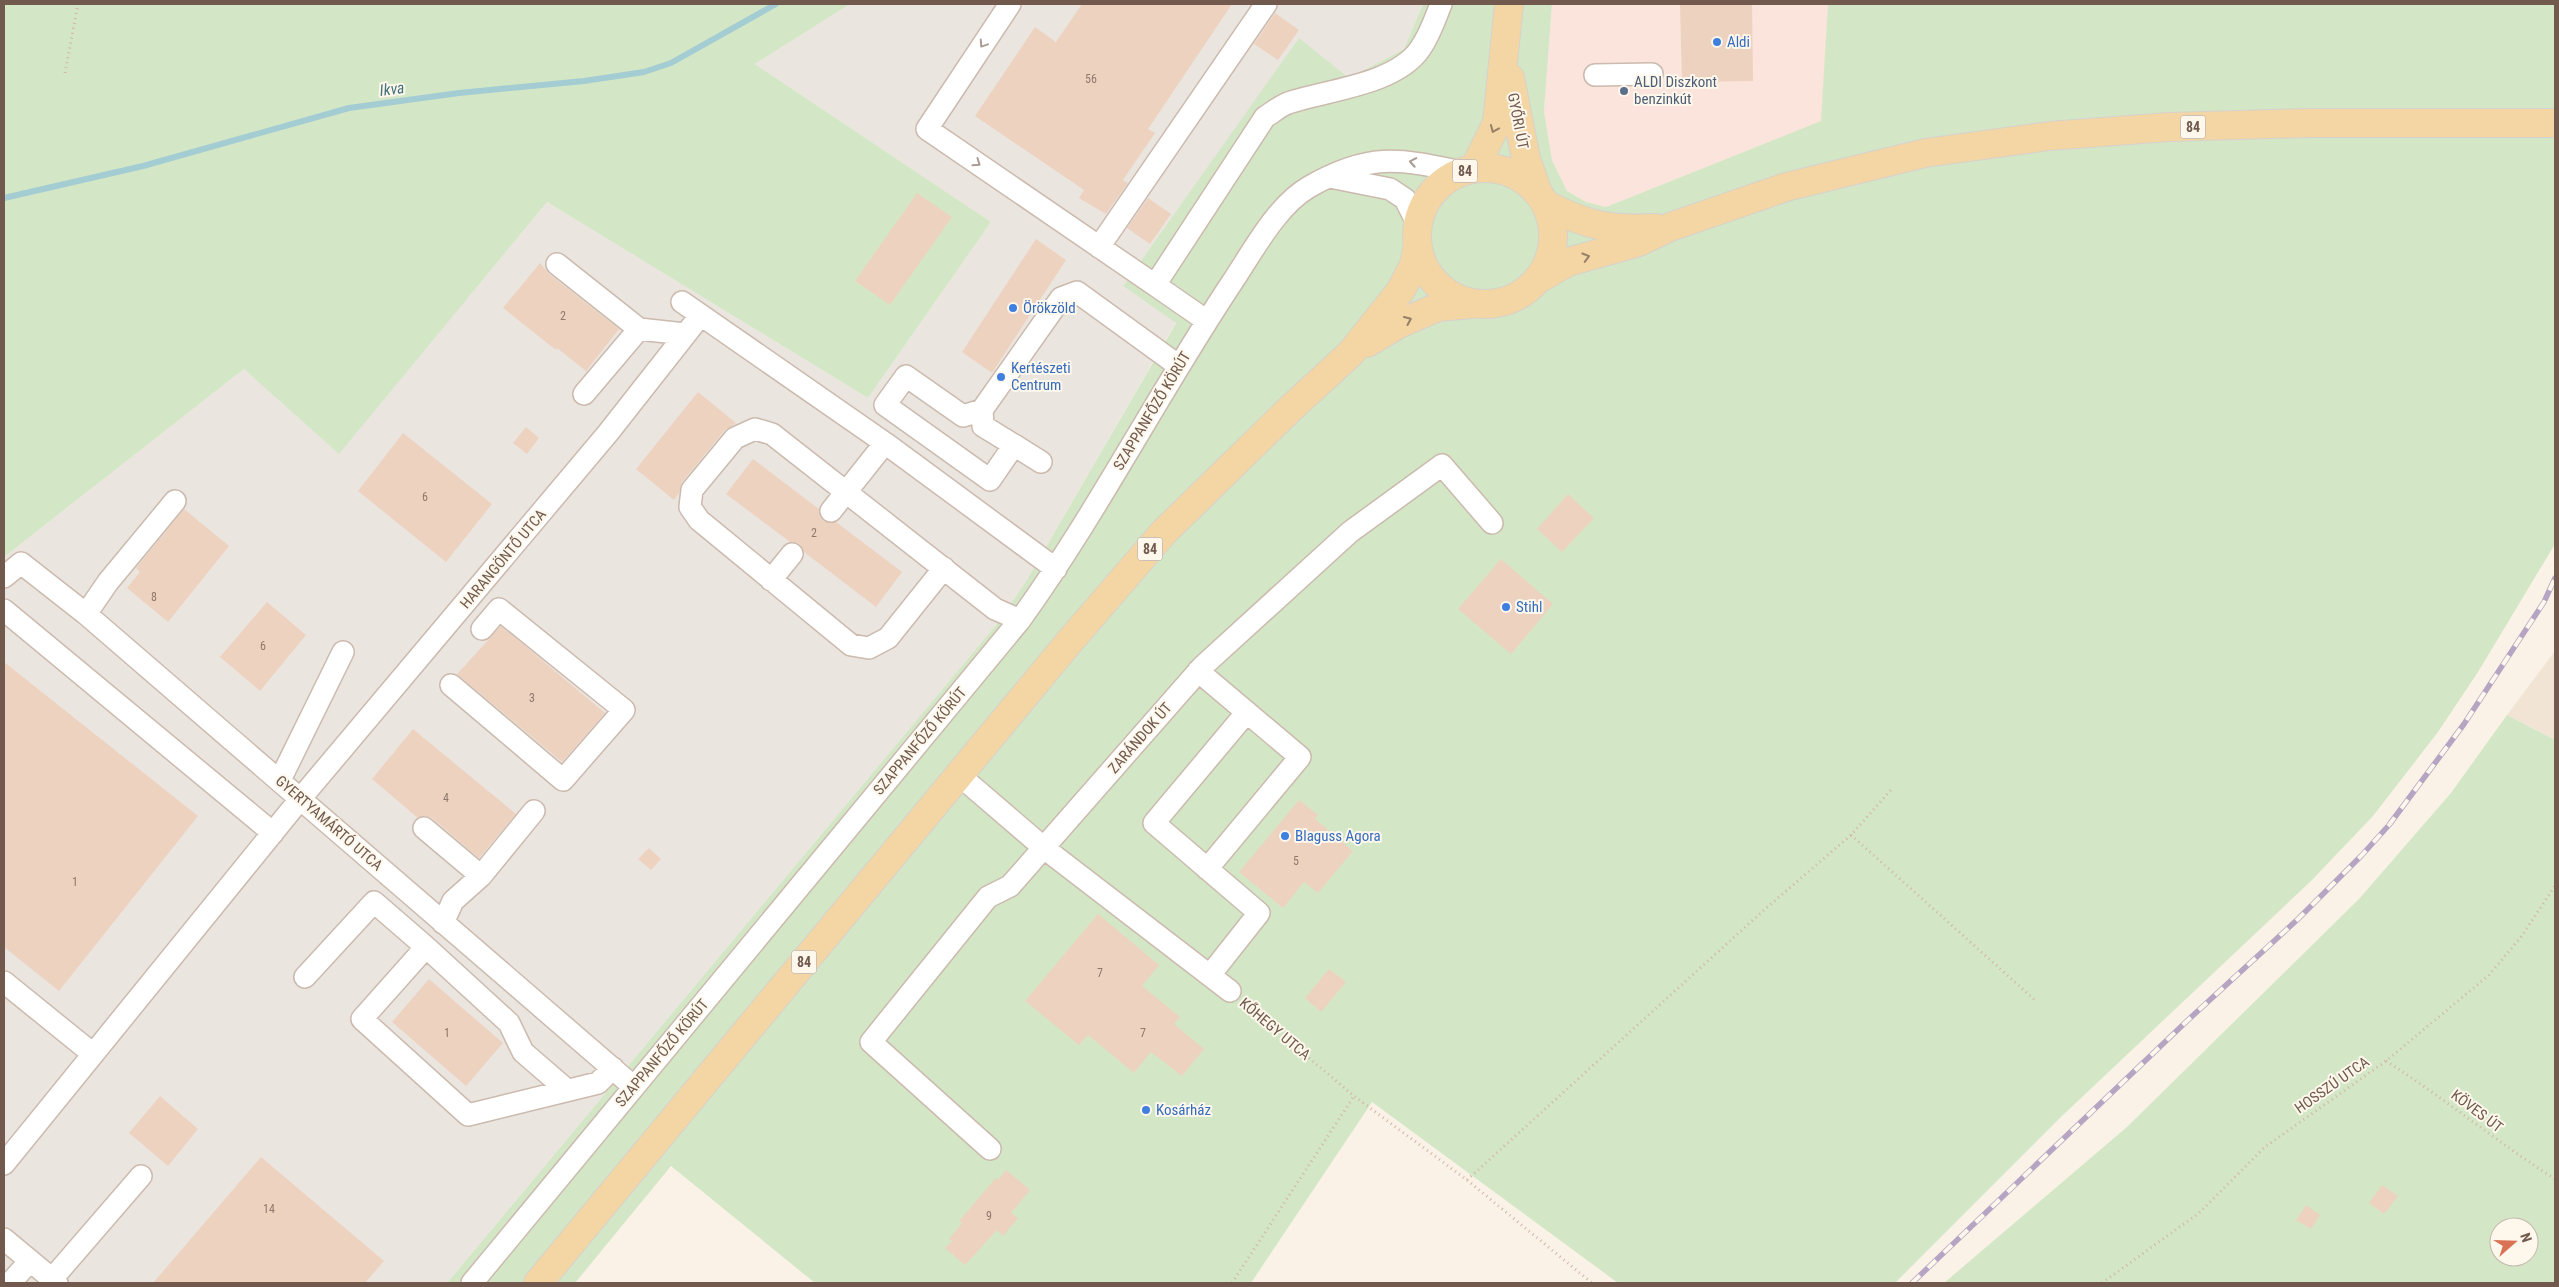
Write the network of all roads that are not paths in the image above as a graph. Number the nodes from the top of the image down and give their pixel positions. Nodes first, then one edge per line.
1 (1010, 4) edge
2 (1266, 4) edge
3 (1441, 4) edge
4 (1509, 4) edge
5 (1503, 46) junction
6 (1652, 74) dead end
7 (1595, 75) dead end
8 (2555, 123) edge
9 (1467, 170) junction
10 (1330, 177) junction
11 (1543, 200) junction
12 (1670, 227) junction
13 (1418, 237) junction
14 (1098, 248) junction
15 (557, 264) dead end
16 (1542, 277) junction
17 (1155, 286) junction
18 (682, 302) dead end
19 (1472, 304) junction
20 (700, 316) junction
21 (1207, 321) junction
22 (639, 329) junction
23 (685, 334) junction
24 (1351, 353) junction
25 (1179, 366) junction
26 (584, 394) dead end
27 (982, 410) junction
28 (886, 443) junction
29 (1014, 446) junction
30 (1041, 462) dead end
31 (847, 492) junction
32 (175, 501) dead end
33 (831, 512) dead end
34 (1492, 523) dead end
35 (792, 554) dead end
36 (944, 568) junction
37 (1056, 570) junction
38 (4, 577) edge
39 (771, 580) junction
40 (466, 603) junction
41 (4, 610) edge
42 (86, 614) junction
43 (1020, 620) junction
44 (343, 652) dead end
45 (1198, 671) junction
46 (451, 685) dead end
47 (1247, 712) junction
48 (959, 775) junction
49 (280, 780) junction
50 (301, 798) junction
51 (534, 811) dead end
52 (424, 828) dead end
53 (273, 834) junction
54 (1044, 848) junction
55 (1207, 869) junction
56 (481, 876) junction
57 (443, 923) junction
58 (426, 947) junction
59 (1210, 974) junction
60 (305, 977) dead end
61 (4, 982) edge
62 (1230, 991) road end
63 (93, 1054) junction
64 (613, 1068) junction
65 (634, 1087) junction
66 (567, 1090) junction
67 (990, 1149) dead end
68 (4, 1164) edge
69 (141, 1176) dead end
70 (4, 1239) edge
71 (30, 1261) junction
72 (55, 1281) edge
73 (10, 1283) edge
74 (472, 1283) edge
75 (538, 1283) edge

1 -> 14 lane
2 - 14 lane
3 - 17 lane
4 - 5 main road, GYŐRI ÚT
5 -> 9 main road, GYŐRI ÚT
5 - 11 main road, GYŐRI ÚT
6 - 7 lane
8 - 12 main road, 84
9 -> 10 lane, SZAPPANFŐZŐ KÖRÚT
9 - 11 main road, 84
9 - 13 main road, 84
10 - 13 lane
10 - 21 lane, SZAPPANFŐZŐ KÖRÚT
11 - 12 main road, 84
11 - 16 main road, 84
16 -> 12 main road, 84
13 - 19 main road
13 - 24 main road, 84
14 - 17 lane
15 - 22 lane
16 - 19 main road, 84
17 - 21 lane
18 - 20 lane
24 -> 19 main road, 84
20 - 23 lane, HARANGÖNTŐ UTCA
20 - 28 lane
21 - 25 lane, SZAPPANFŐZŐ KÖRÚT
22 - 23 lane
22 - 26 lane
23 - 40 lane, HARANGÖNTŐ UTCA
24 - 48 main road, 84
25 - 27 lane
25 - 37 lane, SZAPPANFŐZŐ KÖRÚT
27 - 29 lane
27 - 29 lane
28 - 31 lane
28 - 37 lane
29 - 30 lane
31 - 33 lane
31 - 36 lane
31 - 39 lane
32 - 42 lane
34 - 45 lane, ZARÁNDOK ÚT
35 - 39 lane
36 - 39 lane
36 - 43 lane
37 - 43 lane, SZAPPANFŐZŐ KÖRÚT
38 - 42 lane, GYERTYAMÁRTÓ UTCA
40 - 46 lane
40 - 50 lane, HARANGÖNTŐ UTCA
41 - 53 lane
42 - 49 lane, GYERTYAMÁRTÓ UTCA
43 - 65 lane, SZAPPANFŐZŐ KÖRÚT
44 - 49 lane
45 - 47 lane
45 - 54 lane, ZARÁNDOK ÚT
47 - 55 lane
47 - 55 lane
48 - 54 lane, KŐHEGY UTCA
48 - 75 main road, 84
49 - 50 lane, GYERTYAMÁRTÓ UTCA
50 - 53 lane, HARANGÖNTŐ UTCA
50 - 57 lane, GYERTYAMÁRTÓ UTCA
51 - 56 lane
52 - 56 lane
53 - 63 lane, HARANGÖNTŐ UTCA
54 - 59 lane, KŐHEGY UTCA
54 - 67 lane, ZARÁNDOK ÚT
55 - 59 lane
56 - 57 lane
57 - 64 lane, GYERTYAMÁRTÓ UTCA
58 - 60 lane
58 - 66 lane
58 - 66 lane
59 - 62 lane, KŐHEGY UTCA
61 - 63 lane
63 - 68 lane, HARANGÖNTŐ UTCA
64 - 65 lane, GYERTYAMÁRTÓ UTCA
64 - 66 lane
65 - 74 lane, SZAPPANFŐZŐ KÖRÚT
69 - 72 lane
70 - 71 lane
71 - 72 lane
71 - 73 lane

